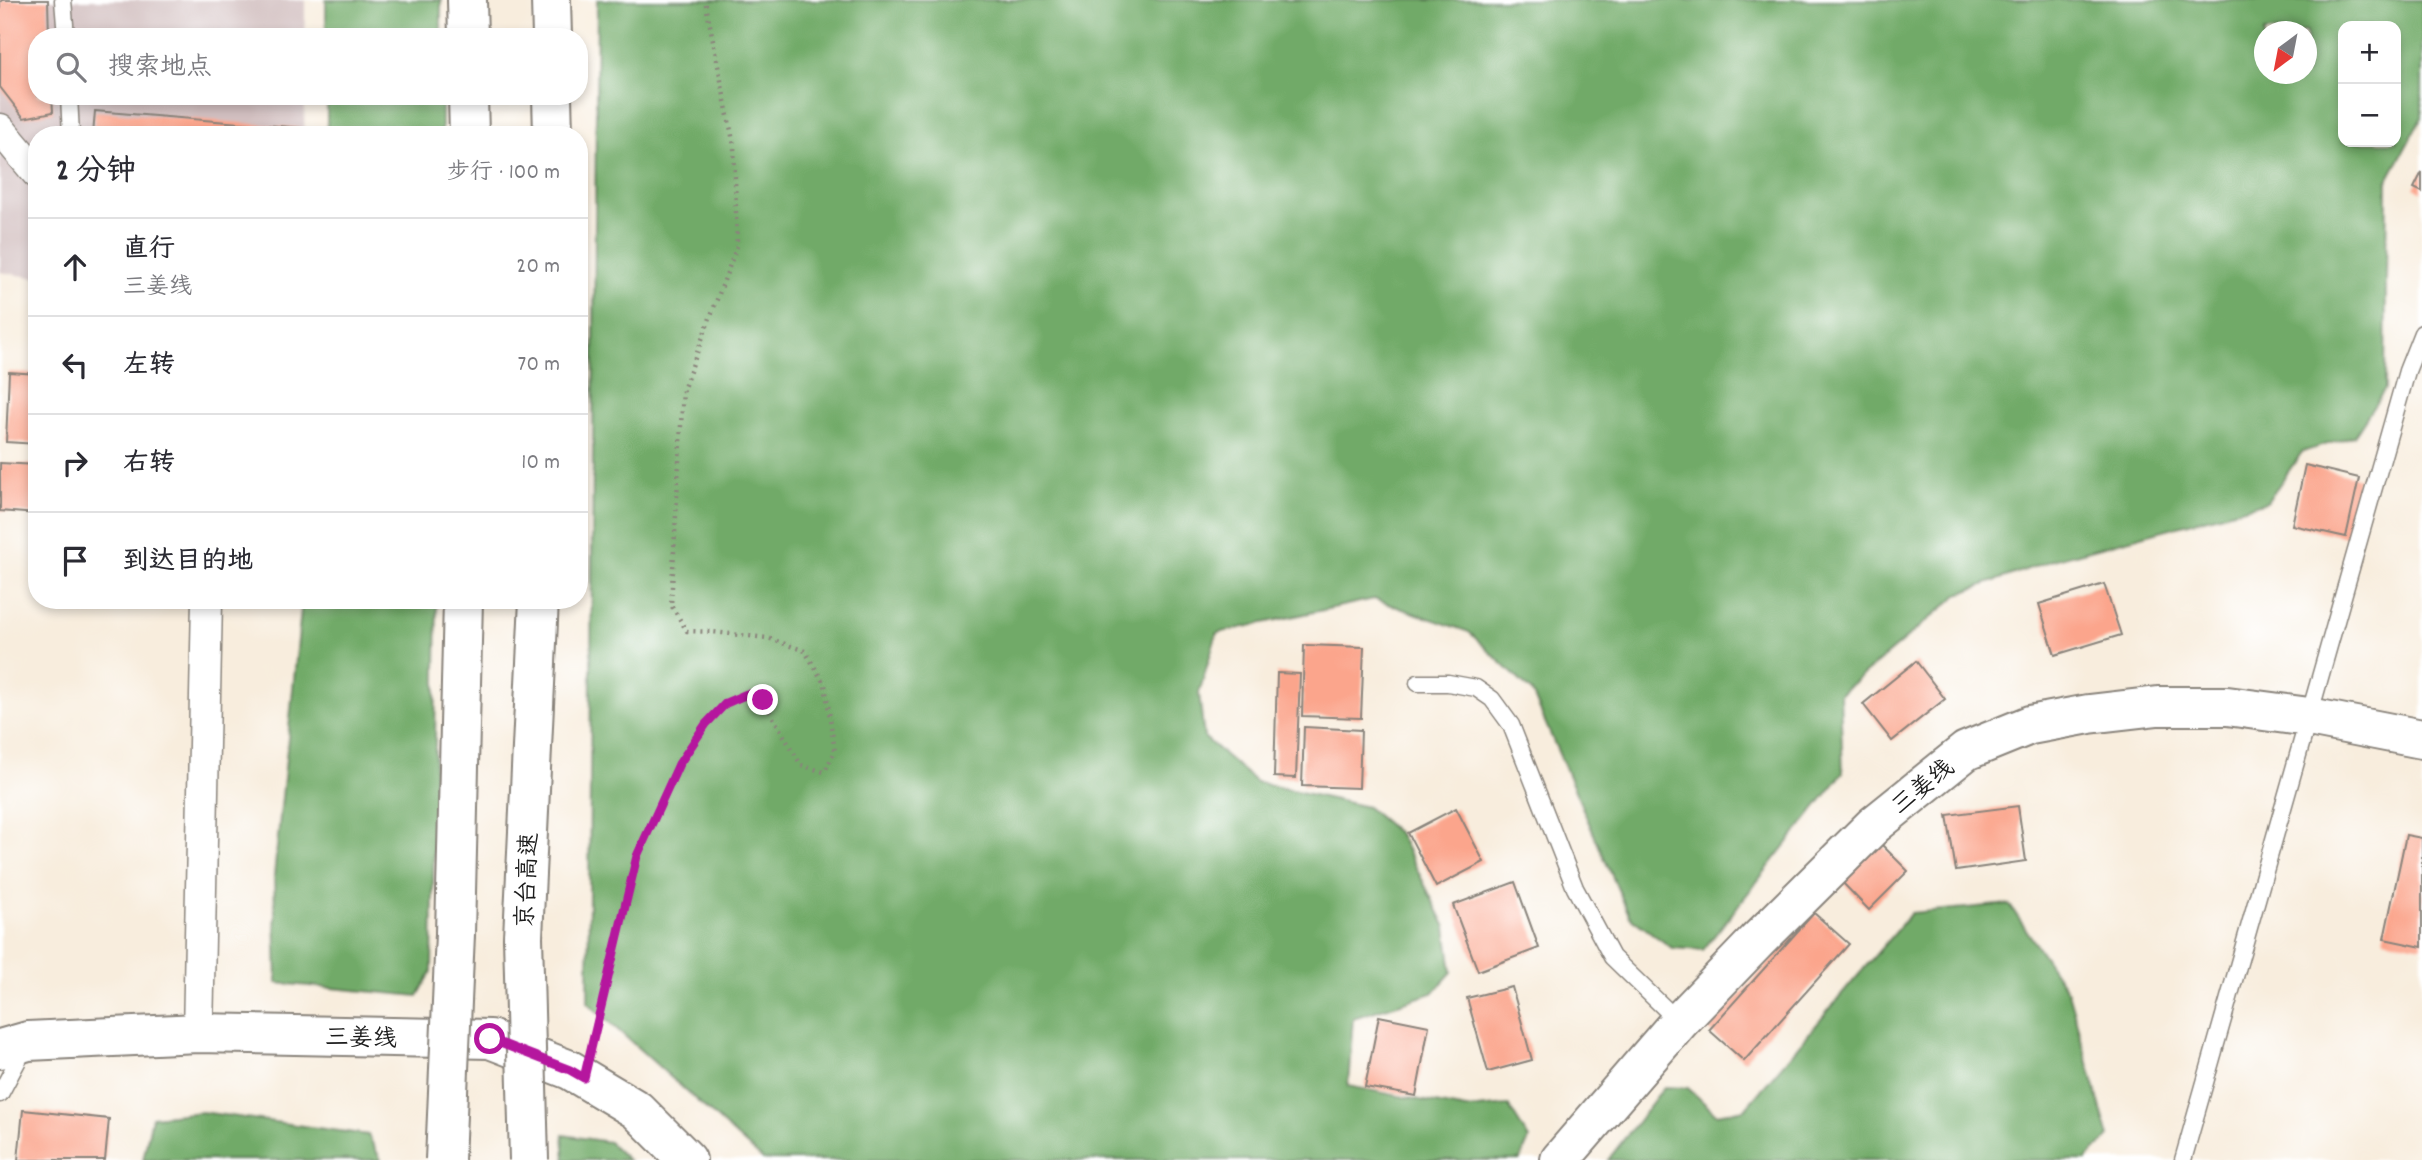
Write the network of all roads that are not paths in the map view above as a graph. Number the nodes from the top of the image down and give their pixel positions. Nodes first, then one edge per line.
1 (63, 0) edge
2 (467, 0) edge
3 (551, 0) edge
4 (65, 28) edge
5 (468, 28) edge
6 (552, 28) edge
7 (70, 105) edge
8 (468, 105) edge
9 (552, 105) edge
10 (71, 126) edge
11 (469, 126) edge
12 (553, 126) edge
13 (0, 130) edge
14 (28, 163) edge
15 (2422, 333) edge
16 (207, 609) edge
17 (463, 609) edge
18 (539, 609) edge
19 (1418, 683) dead end
20 (2309, 717) junction
21 (2422, 739) edge
22 (1679, 1023) junction
23 (198, 1033) junction
24 (14, 1045) edge
25 (0, 1094) edge
26 (445, 1160) edge
27 (529, 1160) edge
28 (687, 1160) edge
29 (1560, 1160) edge
30 (2183, 1160) edge

1 - 4 lane
2 - 5 main road
3 - 6 main road
7 - 10 lane
8 - 11 main road
9 - 12 main road
13 - 14 street
15 - 20 lane
16 - 23 street
17 - 26 main road, bridge
18 - 27 main road, 京台高速, bridge
19 - 22 lane
20 - 21 main road, 三姜线
20 - 22 main road, 三姜线
20 - 30 lane
22 - 29 main road, 三姜线
23 - 24 main road, 三姜线
23 - 28 main road, 三姜线
24 - 25 lane

